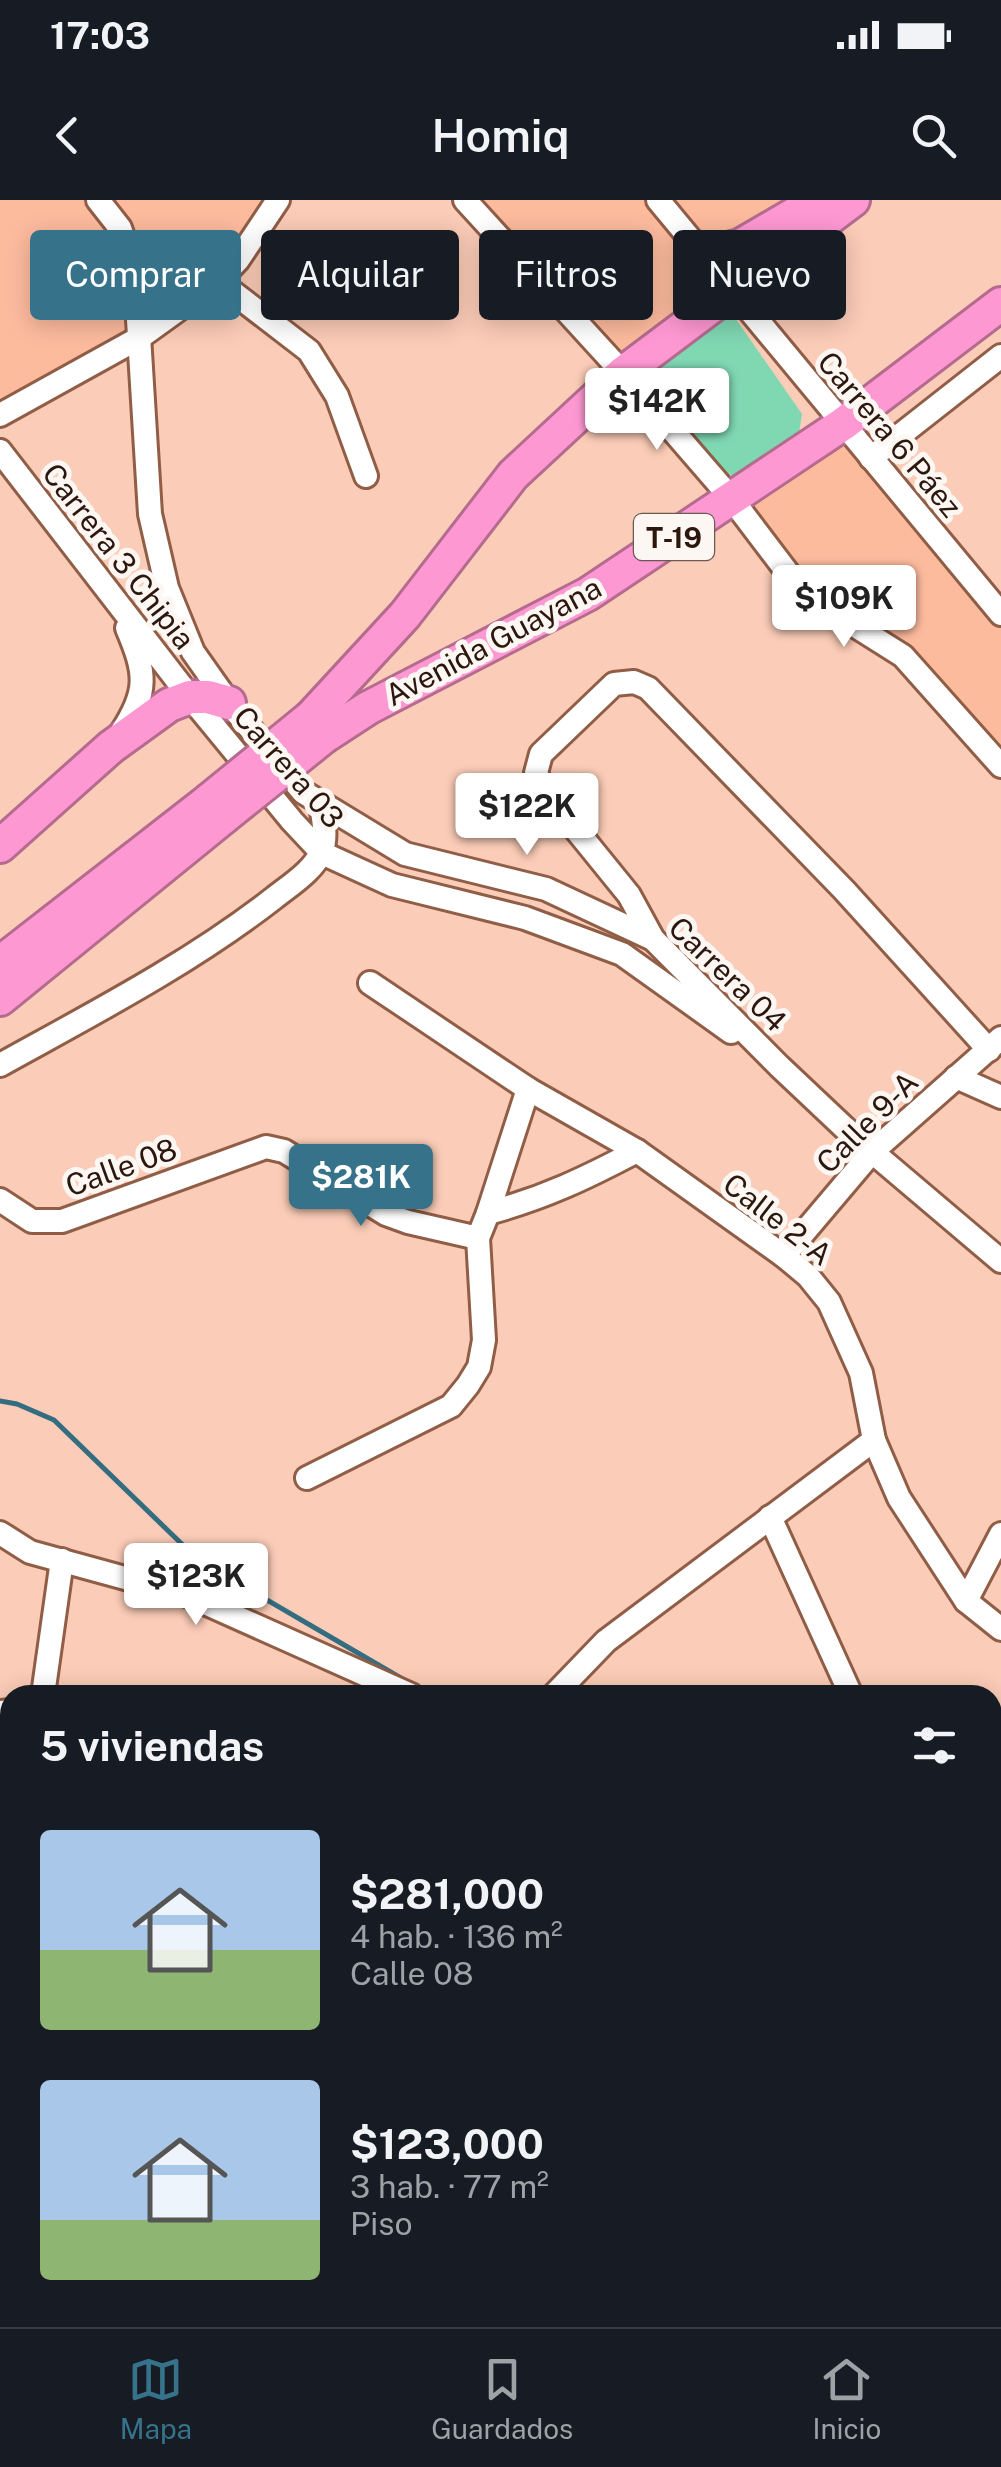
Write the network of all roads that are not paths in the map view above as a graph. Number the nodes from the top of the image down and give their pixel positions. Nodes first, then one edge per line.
1 (98, 200) edge
2 (278, 200) edge
3 (464, 200) edge
4 (658, 200) edge
5 (853, 200) edge
6 (818, 201) edge
7 (683, 230) edge
8 (768, 230) edge
9 (797, 230) edge
10 (812, 230) edge
11 (241, 256) edge
12 (241, 299) edge
13 (1001, 304) edge
14 (164, 320) edge
15 (695, 320) edge
16 (756, 320) edge
17 (139, 338) junction
18 (1001, 356) edge
19 (622, 373) junction
20 (0, 415) edge
21 (843, 424) junction
22 (0, 451) edge
23 (871, 458) junction
24 (366, 476) dead end
25 (732, 498) junction
26 (116, 602) junction
27 (1001, 614) edge
28 (190, 697) junction
29 (230, 703) junction
30 (318, 726) junction
31 (111, 747) junction
32 (1001, 766) edge
33 (321, 805) junction
34 (216, 809) junction
35 (0, 846) edge
36 (322, 853) junction
37 (653, 939) junction
38 (0, 963) edge
39 (370, 983) dead end
40 (0, 999) edge
41 (995, 1044) edge
42 (0, 1064) edge
43 (780, 1066) junction
44 (956, 1077) junction
45 (528, 1089) junction
46 (1001, 1097) edge
47 (637, 1151) junction
48 (872, 1152) junction
49 (0, 1200) edge
50 (488, 1213) junction
51 (478, 1238) junction
52 (784, 1256) junction
53 (1001, 1260) edge
54 (874, 1440) junction
55 (306, 1478) dead end
56 (770, 1517) junction
57 (0, 1533) edge
58 (1001, 1534) edge
59 (62, 1560) junction
60 (966, 1601) junction
61 (1001, 1628) edge
62 (43, 1685) edge
63 (388, 1685) edge
64 (564, 1685) edge
65 (847, 1685) edge

1 - 17 street, Carrera 04
2 - 11 street
3 - 19 street
4 - 7 street, Carrera 6 Páez
5 - 10 highway, Avenida Guayana / T-19
6 - 8 highway
6 - 9 highway
12 - 24 street
13 - 21 highway, Avenida Guayana / T-19
14 - 17 street
15 - 19 highway, Avenida Guayana / T-19
16 - 21 street, Carrera 6 Páez
17 - 20 street
17 - 29 street, Carrera 04
18 - 23 street
19 - 25 street
19 - 30 highway, Avenida Guayana / T-19
21 - 23 street, Carrera 6 Páez
21 - 25 highway, Avenida Guayana / T-19
22 - 26 street, Carrera 3 Chipia
23 - 27 street, Carrera 6 Páez
25 - 30 highway, Avenida Guayana / T-19
25 - 32 street
26 - 28 street, Carrera 3 Chipia
26 - 31 street
28 - 29 highway
28 - 31 highway
28 - 36 street, Carrera 03
29 - 33 street, Carrera 04
30 - 34 highway, Avenida Guayana / T-19, bridge
31 - 35 highway
33 - 36 street
33 - 37 street, Carrera 04
34 - 38 highway, Avenida Guayana / T-19
34 - 40 highway, Avenida Guayana / T-19
36 - 42 street
36 - 43 street, Carrera 03
37 - 41 street
37 - 43 street, Carrera 04
39 - 45 street, Calle 2-A
41 - 44 street, Calle 9-A
43 - 48 street, Carrera 04
44 - 46 street
44 - 48 street, Calle 9-A
45 - 47 street, Calle 2-A
45 - 50 street
47 - 50 street
47 - 52 street, Calle 2-A
48 - 52 street, Calle 9-A
48 - 53 street, Carrera 04
49 - 51 street, Calle 08
50 - 51 street
51 - 55 street
52 - 54 street, Calle 2-A
54 - 56 street
54 - 60 street, Calle 2-A
56 - 64 street
56 - 65 street
57 - 59 street
58 - 60 street
59 - 62 street
59 - 63 street
60 - 61 street, Calle 2-A

